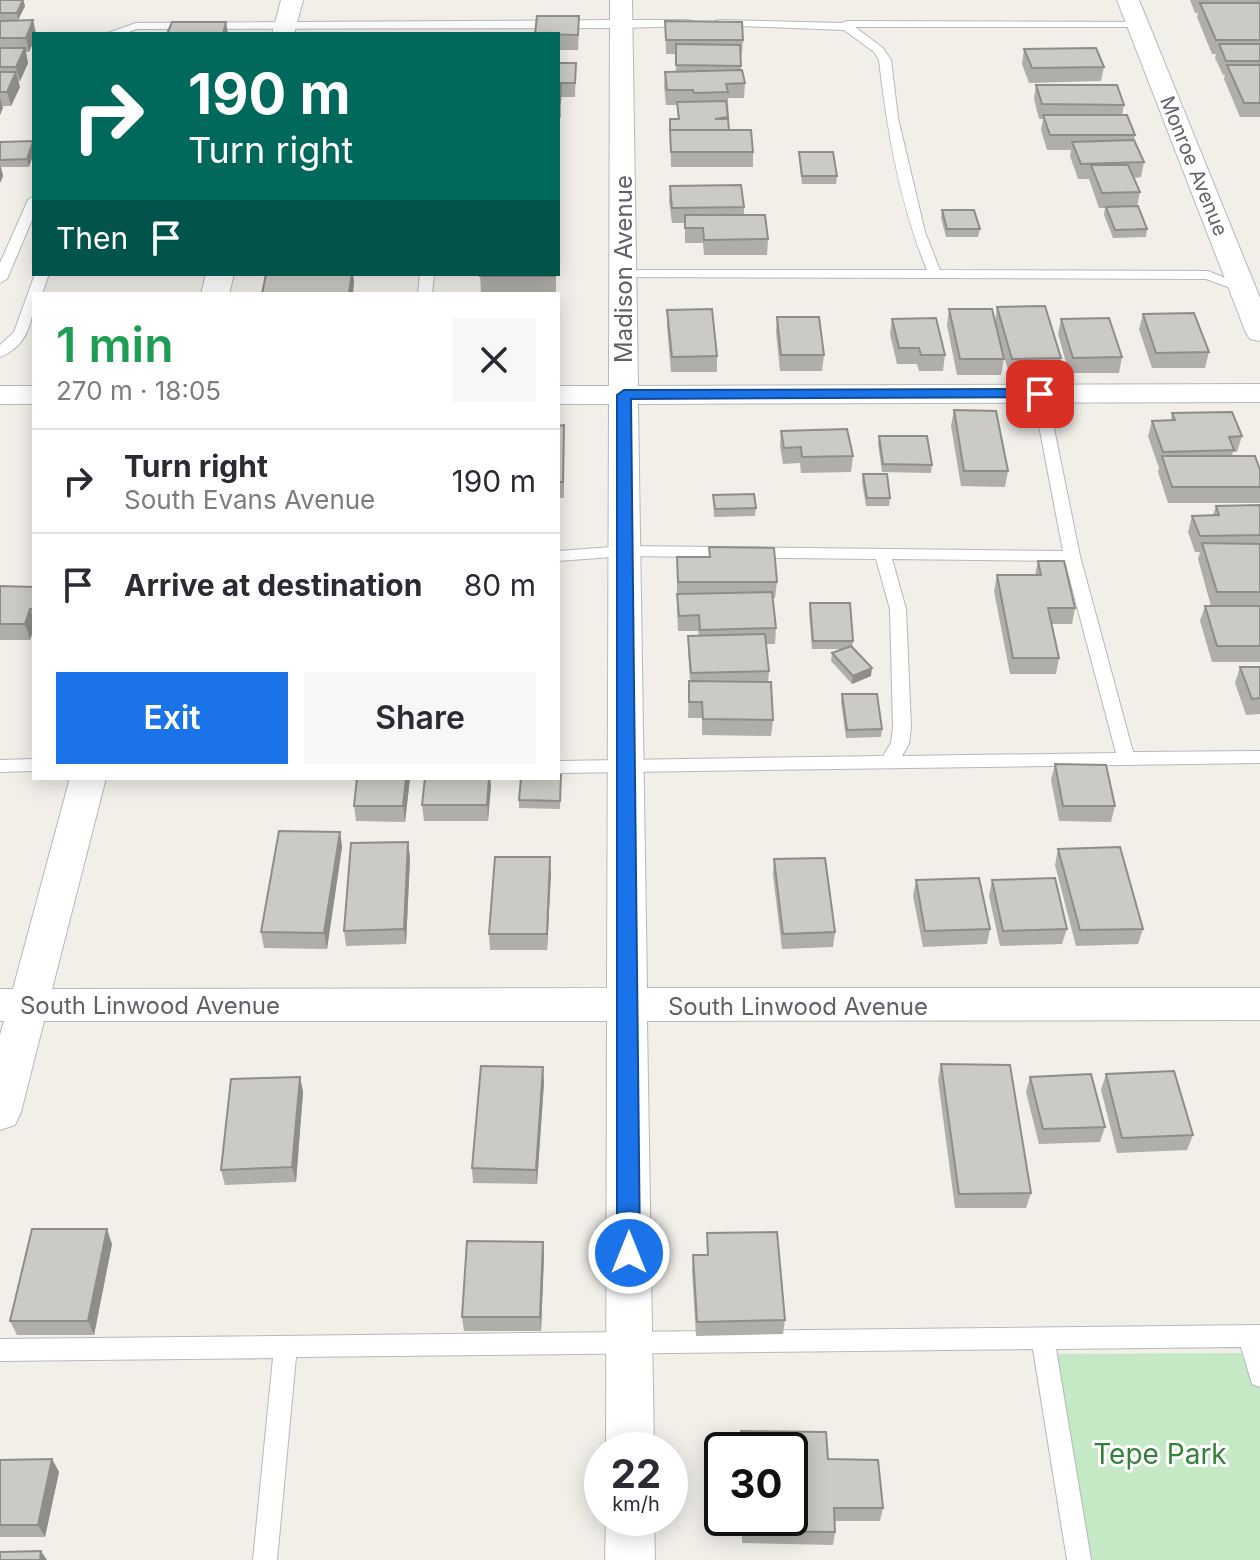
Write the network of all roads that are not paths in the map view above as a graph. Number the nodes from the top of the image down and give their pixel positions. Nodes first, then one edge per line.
1 (292, 0) edge
2 (1128, 0) edge
3 (621, 16) edge
4 (833, 24) junction
5 (898, 24) junction
6 (1137, 24) junction
7 (473, 25) junction
8 (284, 29) edge
9 (117, 32) edge
10 (458, 32) edge
11 (879, 50) junction
12 (32, 205) edge
13 (623, 274) junction
14 (935, 274) junction
15 (0, 279) edge
16 (1242, 288) junction
17 (32, 301) edge
18 (1260, 333) edge
19 (0, 353) edge
20 (1260, 393) edge
21 (1040, 394) junction
22 (0, 395) edge
23 (32, 395) edge
24 (560, 395) edge
25 (624, 395) junction
26 (625, 551) junction
27 (883, 554) junction
28 (560, 556) edge
29 (1072, 556) junction
30 (1260, 757) edge
31 (1126, 758) junction
32 (889, 761) junction
33 (626, 764) junction
34 (32, 765) edge
35 (0, 766) edge
36 (560, 767) edge
37 (87, 780) edge
38 (14, 1004) edge
39 (1260, 1004) edge
40 (627, 1006) junction
41 (0, 1112) edge
42 (1255, 1336) edge
43 (1043, 1337) junction
44 (629, 1345) junction
45 (285, 1348) junction
46 (0, 1350) edge
47 (1260, 1376) edge
48 (630, 1432) edge
49 (630, 1536) edge
50 (265, 1560) edge
51 (630, 1560) edge
52 (1079, 1560) edge

1 - 8 street
2 - 6 street, Monroe Avenue
3 - 4 lane
3 - 7 lane
3 - 13 street, Madison Avenue
4 - 5 lane
4 - 11 lane
5 - 6 lane
5 - 11 lane
6 - 16 street, Monroe Avenue
7 - 8 lane
7 - 10 lane
8 - 9 lane
11 - 14 lane
12 - 15 lane
13 - 14 lane
13 - 25 street, Madison Avenue
14 - 16 lane
16 - 18 street, Monroe Avenue
17 - 19 lane
20 - 21 street
21 - 25 street
21 - 29 lane
22 - 23 street
24 - 25 street
25 - 26 street, Madison Avenue
26 - 27 lane
26 - 28 lane
26 - 33 street, Madison Avenue
27 - 29 lane
27 - 32 lane
29 - 31 lane
30 - 31 lane
31 - 32 lane
32 - 33 lane
33 - 36 lane
33 - 40 street, Madison Avenue
34 - 35 lane
37 - 38 street
38 - 40 street, South Linwood Avenue
38 - 41 street
39 - 40 street, South Linwood Avenue
40 - 44 street, Madison Avenue
42 - 43 lane
42 - 47 lane
43 - 44 lane
43 - 52 lane
44 - 45 lane
44 - 48 street, Madison Avenue
45 - 46 lane
45 - 50 lane
49 - 51 street

